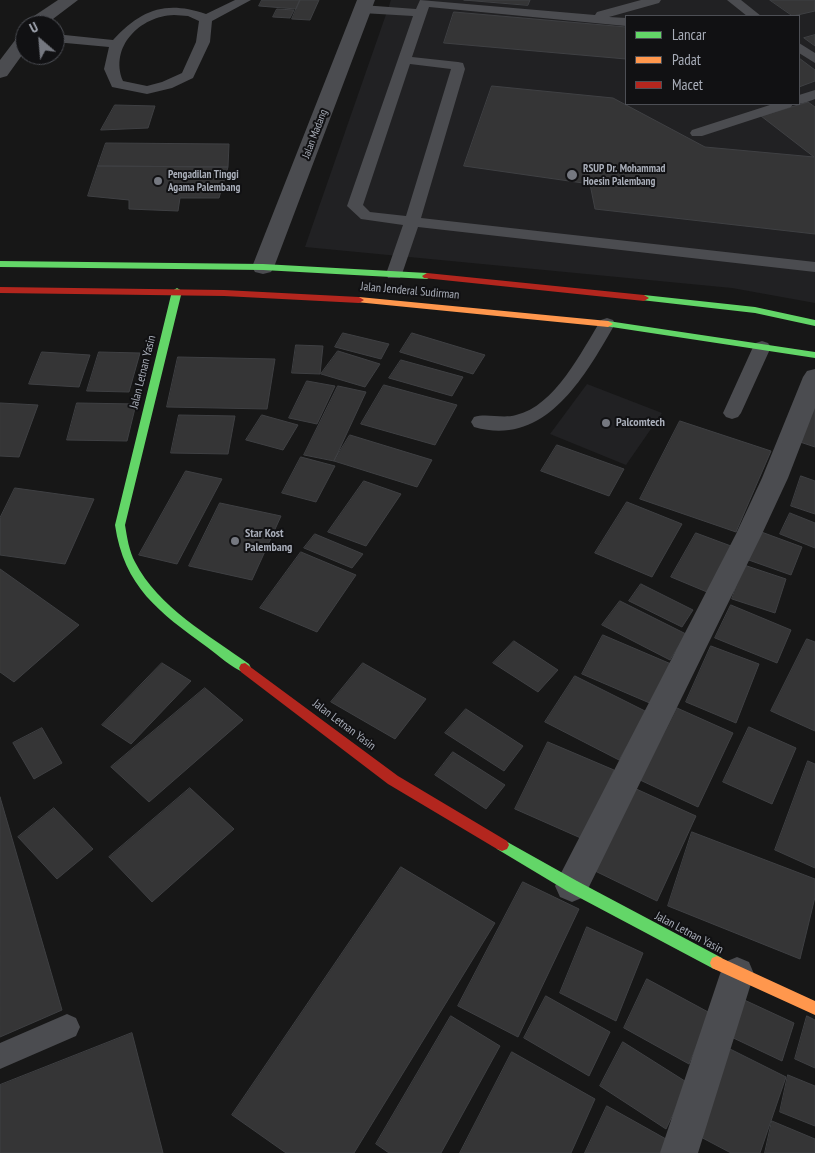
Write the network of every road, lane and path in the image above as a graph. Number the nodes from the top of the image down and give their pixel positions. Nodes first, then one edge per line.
1 (69, 0) edge
2 (244, 0) edge
3 (387, 0) edge
4 (655, 0) edge
5 (733, 0) edge
6 (364, 4) edge
7 (423, 5) edge
8 (47, 15) edge
9 (754, 15) edge
10 (206, 19) junction
11 (589, 19) junction
12 (625, 22) edge
13 (65, 39) edge
14 (116, 44) junction
15 (800, 48) edge
16 (15, 52) edge
17 (815, 59) edge
18 (406, 60) junction
19 (0, 72) edge
20 (815, 94) edge
21 (800, 100) edge
22 (783, 105) edge
23 (697, 133) dead end
24 (412, 222) junction
25 (0, 264) edge
26 (263, 267) junction
27 (815, 267) edge
28 (394, 274) junction
29 (0, 290) edge
30 (177, 291) junction
31 (815, 323) edge
32 (607, 324) junction
33 (762, 347) junction
34 (815, 355) edge
35 (815, 377) edge
36 (732, 413) dead end
37 (480, 422) dead end
38 (572, 886) junction
39 (737, 974) junction
40 (815, 1008) edge
41 (67, 1027) dead end
42 (0, 1056) edge
43 (679, 1153) edge

1 - 8 street
2 - 10 lane
3 - 7 lane
4 - 11 lane
5 - 9 lane
6 - 7 lane
6 - 26 street, Jalan Madang
7 - 11 lane
7 - 18 lane
10 - 14 lane
10 - 14 lane
11 - 12 lane
13 - 14 lane
15 - 17 lane
16 - 19 street
18 - 24 lane
18 - 24 lane
20 - 21 lane
22 - 23 lane
24 - 27 lane
24 - 28 lane
25 - 26 main road, Jalan Jenderal Sudirman
26 - 28 main road, Jalan Jenderal Sudirman
28 - 31 main road, Jalan Jenderal Sudirman
29 - 30 main road, Jalan Jenderal Sudirman
30 - 32 main road, Jalan Jenderal Sudirman
30 - 38 main road, Jalan Letnan Yasin
32 - 33 main road, Jalan Jenderal Sudirman
32 - 37 lane
33 - 34 main road, Jalan Jenderal Sudirman
33 - 36 lane
35 - 38 street
38 - 39 main road, Jalan Letnan Yasin
39 - 40 main road, Jalan Letnan Yasin
39 - 43 street
41 - 42 lane

